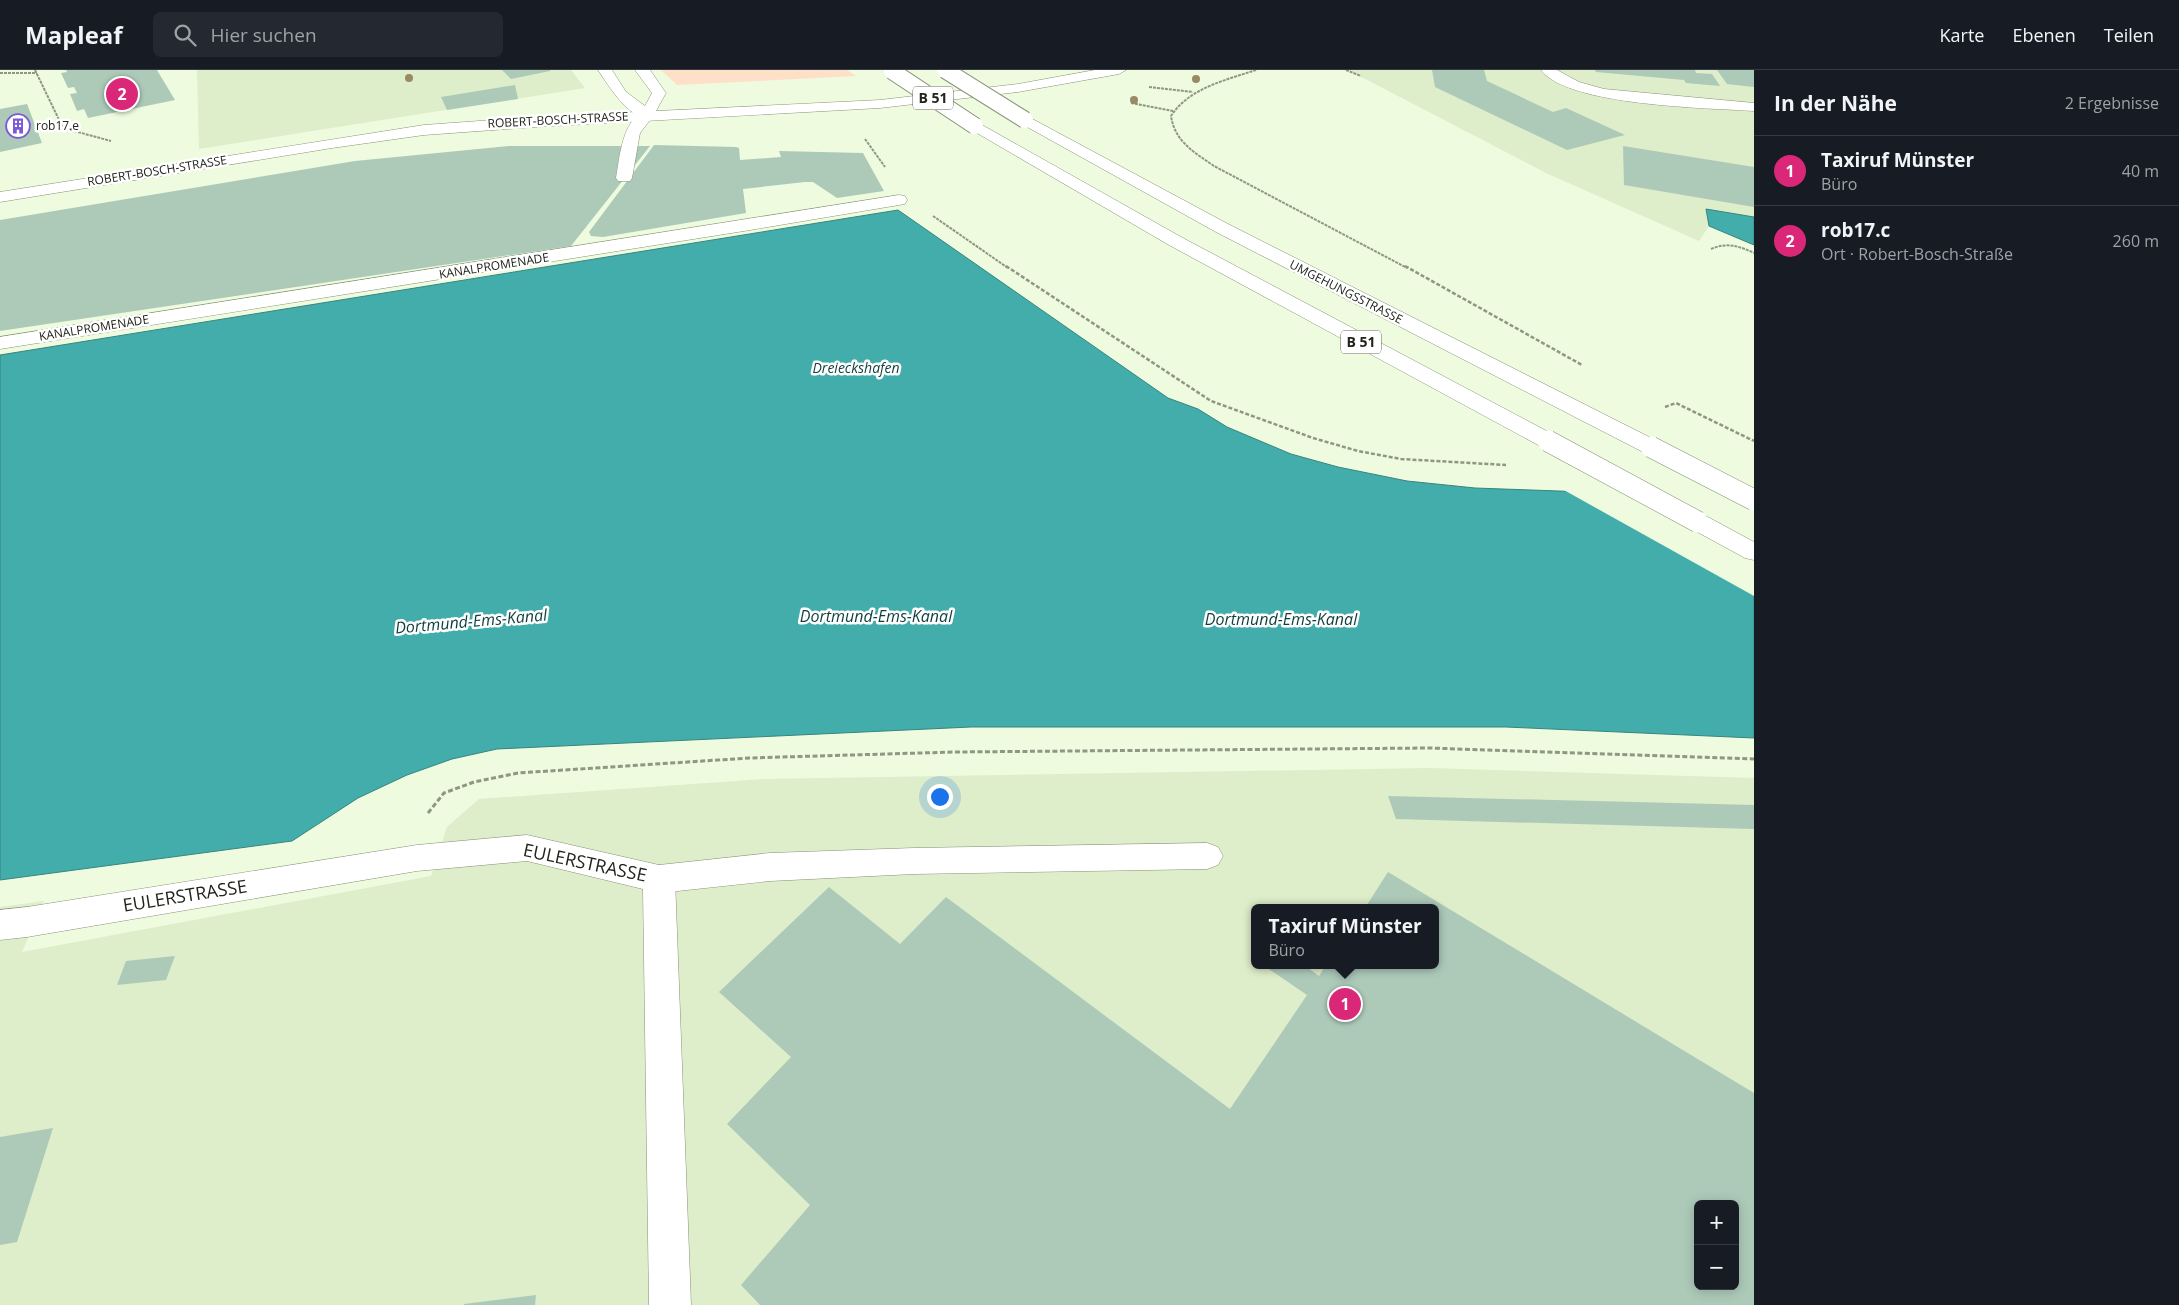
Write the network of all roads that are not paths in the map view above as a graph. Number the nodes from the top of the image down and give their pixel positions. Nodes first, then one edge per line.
1 (605, 70) edge
2 (642, 70) edge
3 (892, 70) edge
4 (945, 70) edge
5 (1119, 70) edge
6 (1548, 70) edge
7 (1754, 107) edge
8 (647, 115) junction
9 (624, 178) dead end
10 (0, 197) edge
11 (899, 200) road end
12 (0, 343) edge
13 (1754, 500) edge
14 (1754, 552) edge
15 (1207, 856) dead end
16 (659, 879) junction
17 (14, 924) edge
18 (670, 1305) edge

1 - 8 main road
2 - 8 main road
3 - 14 main road, B 51, bridge
4 - 13 main road, UMGEHUNGSSTRASSE / B 51, bridge
5 - 8 main road, ROBERT-BOSCH-STRASSE
6 - 7 main road
8 - 9 main road
8 - 10 main road, ROBERT-BOSCH-STRASSE
11 - 12 main road, KANALPROMENADE
15 - 16 main road
16 - 17 main road, EULERSTRASSE
16 - 18 main road, EULERSTRASSE

